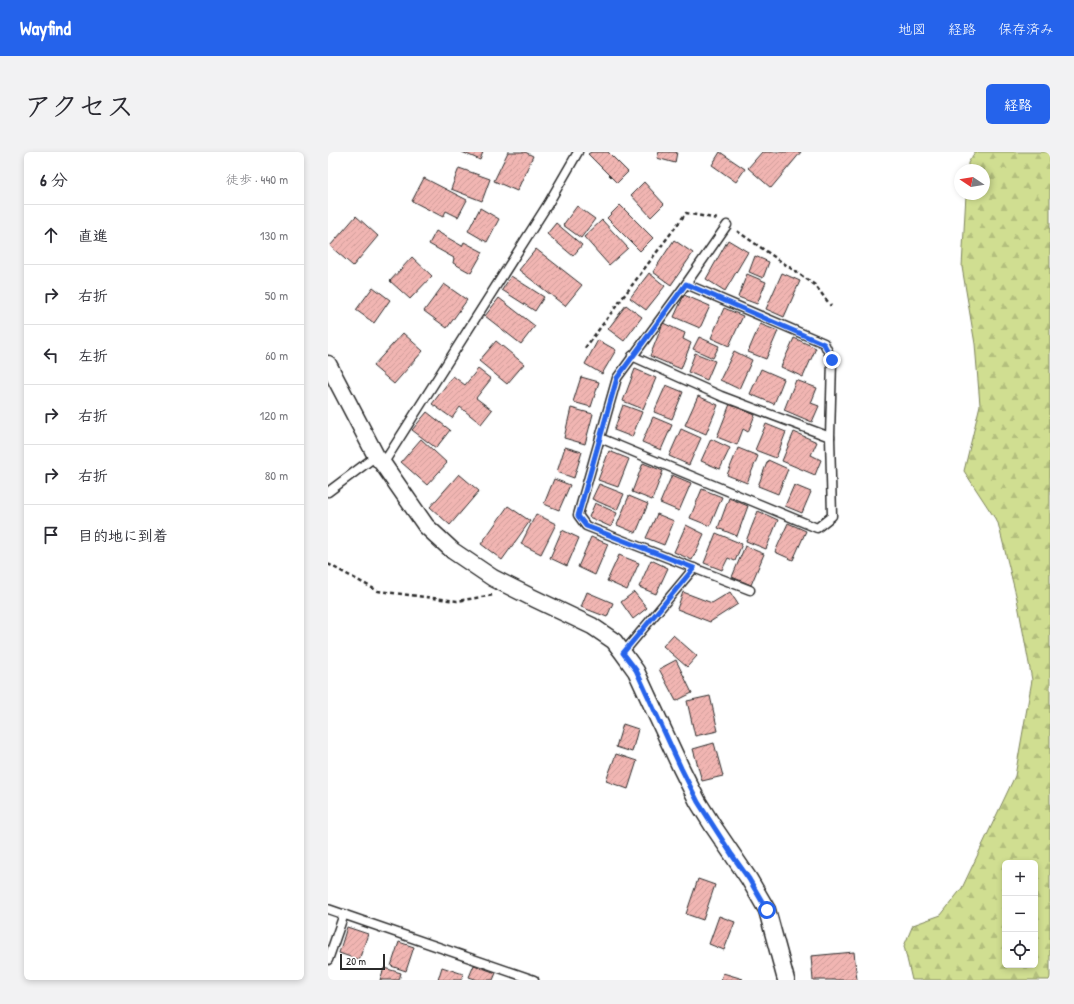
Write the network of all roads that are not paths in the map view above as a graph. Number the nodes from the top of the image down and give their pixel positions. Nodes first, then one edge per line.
1 (578, 152) edge
2 (727, 225) dead end
3 (686, 284) junction
4 (632, 356) junction
5 (328, 364) edge
6 (830, 437) junction
7 (600, 438) junction
8 (380, 460) junction
9 (328, 492) edge
10 (694, 568) junction
11 (750, 590) dead end
12 (623, 653) junction
13 (328, 909) edge
14 (344, 914) junction
15 (328, 960) edge
16 (534, 980) edge
17 (786, 980) edge

1 - 8 lane
2 - 3 lane
3 - 4 lane
3 - 6 lane
4 - 6 lane
4 - 7 lane
5 - 8 street
6 - 7 lane
7 - 10 lane
8 - 9 lane
8 - 12 street
10 - 11 lane
10 - 12 lane
12 - 17 street
13 - 14 lane
14 - 15 lane
14 - 16 lane

